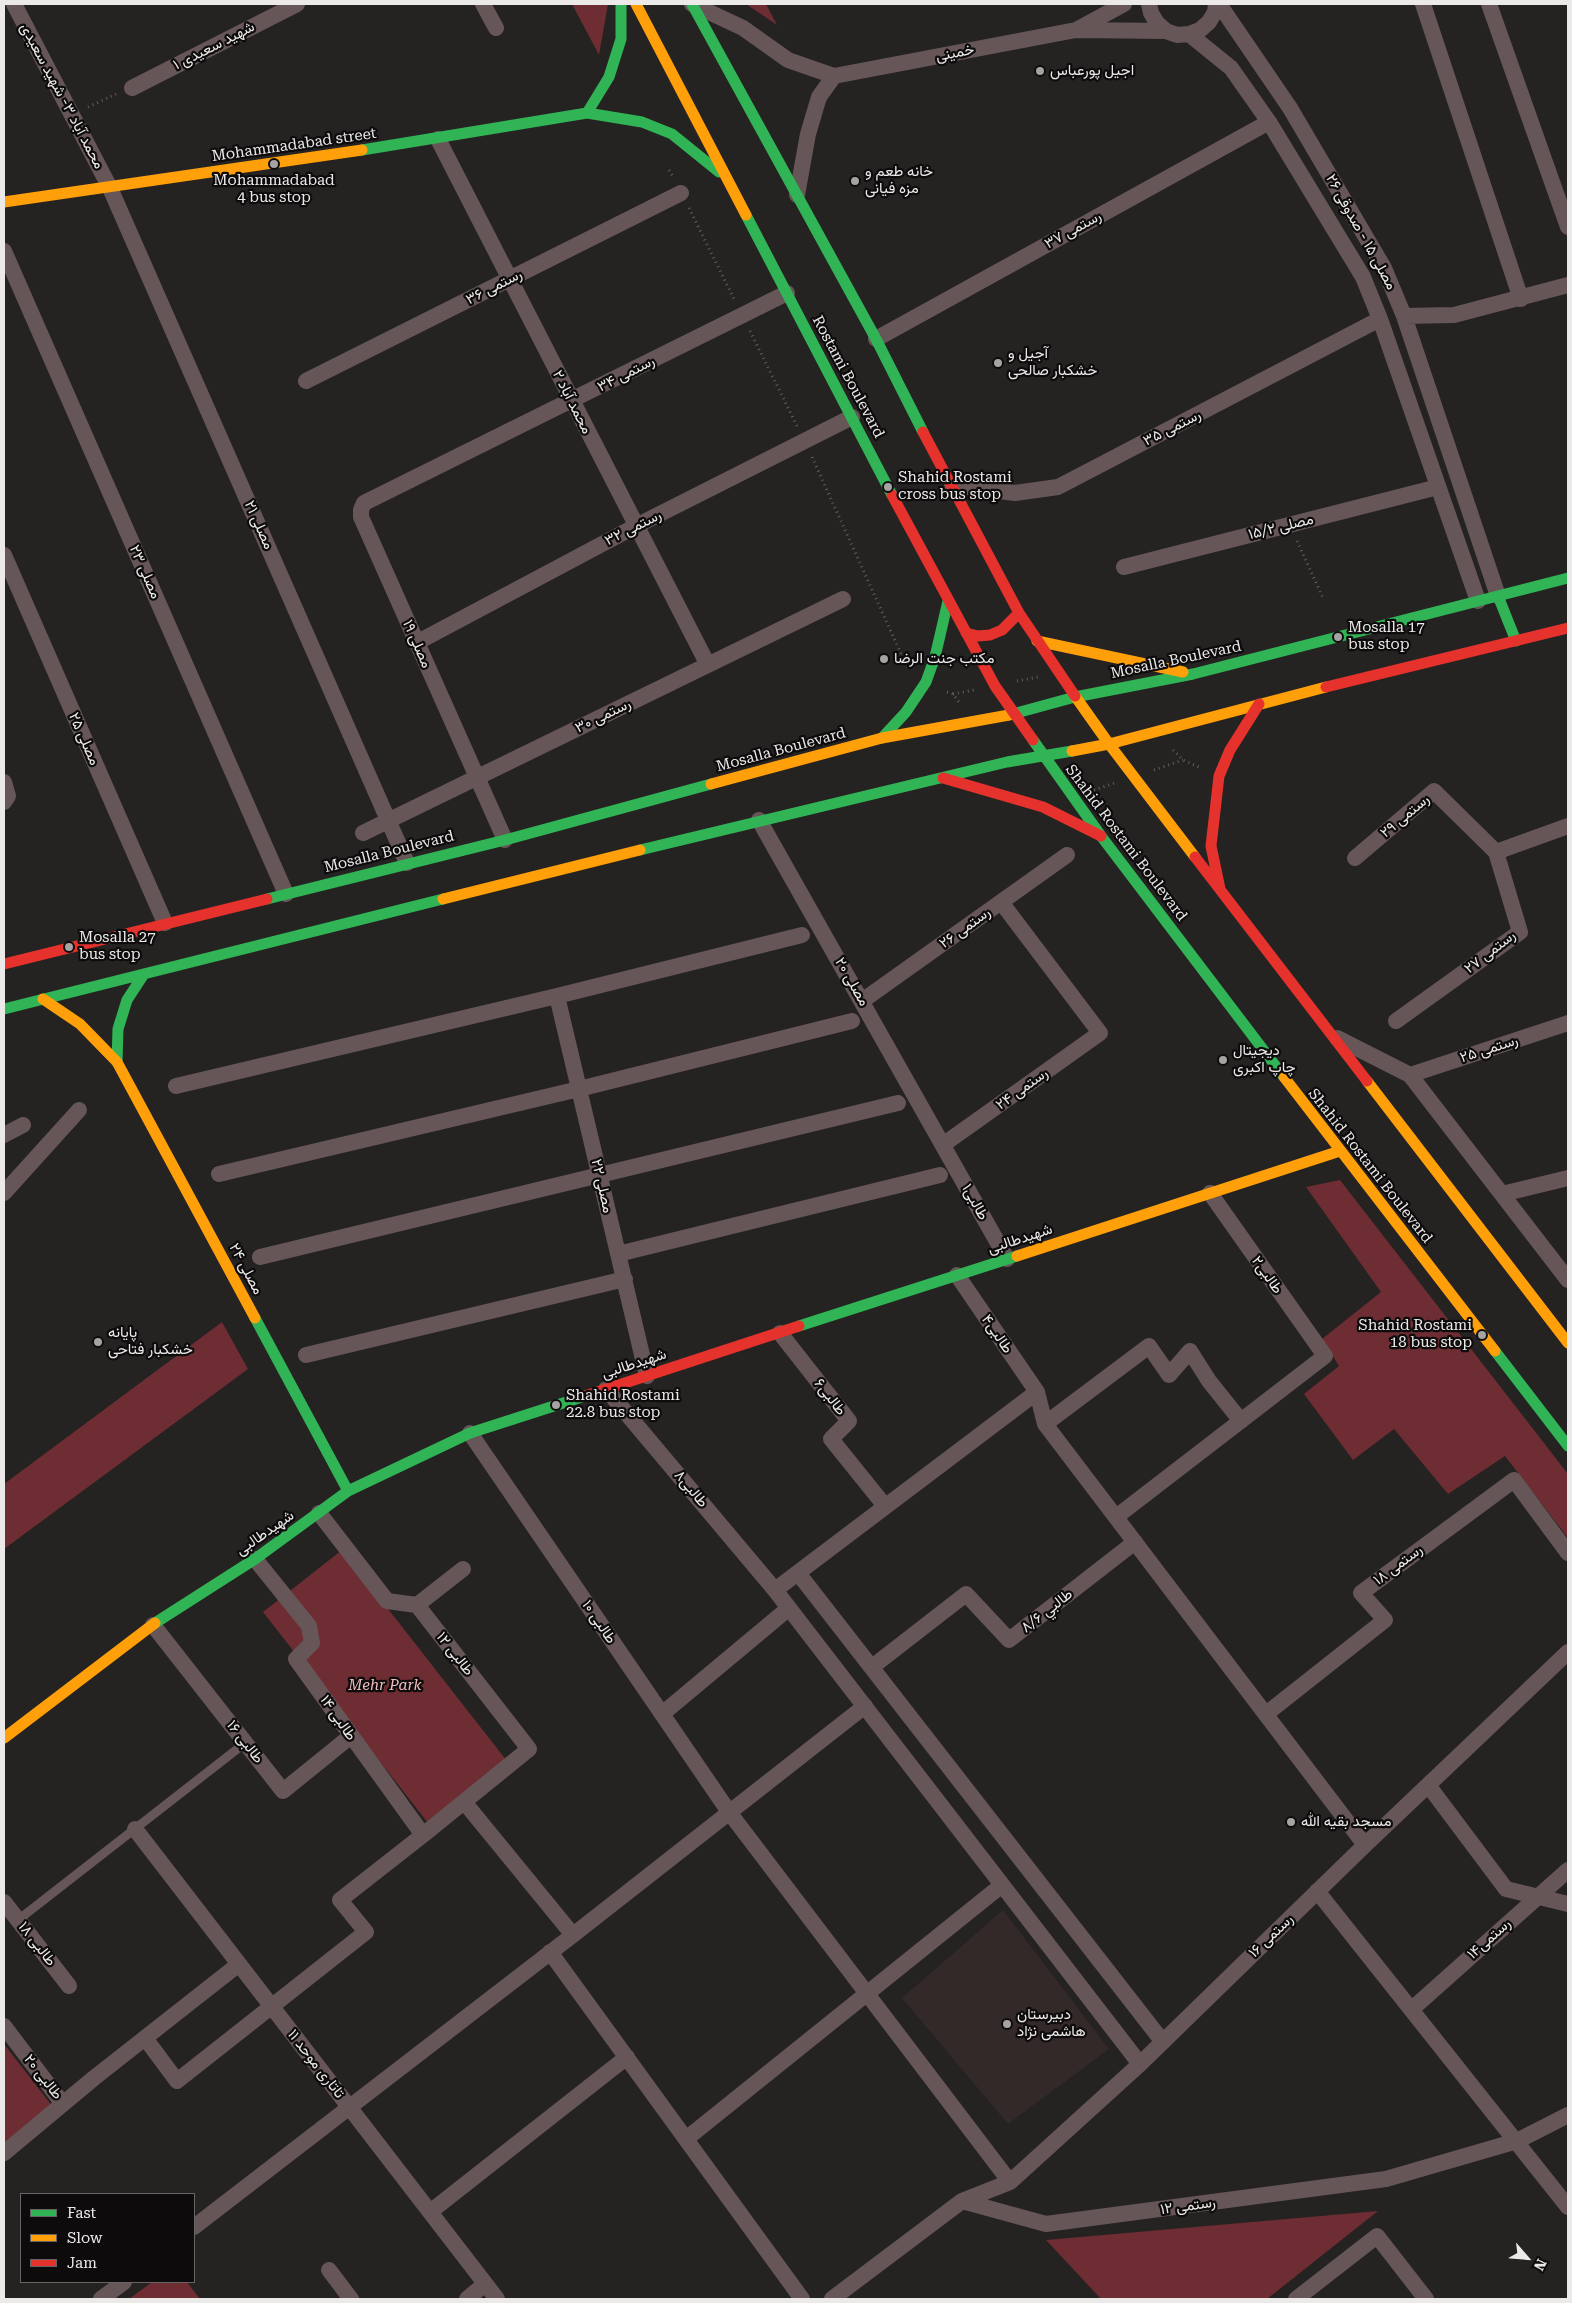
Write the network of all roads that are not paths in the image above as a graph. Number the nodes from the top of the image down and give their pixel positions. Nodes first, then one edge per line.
1 (14, 4) edge
2 (297, 4) edge
3 (483, 4) edge
4 (621, 4) edge
5 (636, 4) edge
6 (692, 4) edge
7 (1124, 4) edge
8 (1149, 4) edge
9 (1217, 4) edge
10 (1423, 4) edge
11 (1489, 4) edge
12 (496, 28) dead end
13 (1076, 30) junction
14 (1166, 31) junction
15 (1189, 34) junction
16 (834, 76) junction
17 (132, 88) road end
18 (587, 113) junction
19 (1269, 122) junction
20 (438, 139) junction
21 (727, 178) junction
22 (110, 188) junction
23 (681, 193) dead end
24 (796, 195) junction
25 (4, 202) edge
26 (1568, 227) edge
27 (4, 251) edge
28 (510, 279) junction
29 (1568, 285) edge
30 (787, 293) junction
31 (1520, 299) junction
32 (1404, 316) junction
33 (1380, 319) junction
34 (876, 339) junction
35 (306, 381) dead end
36 (572, 402) junction
37 (852, 417) junction
38 (952, 485) junction
39 (1438, 487) junction
40 (361, 510) joint
41 (636, 526) junction
42 (4, 555) edge
43 (1124, 567) dead end
44 (1568, 578) edge
45 (1498, 596) junction
46 (842, 599) dead end
47 (948, 601) junction
48 (1478, 601) junction
49 (1020, 613) junction
50 (1568, 628) edge
51 (966, 633) junction
52 (1516, 640) junction
53 (1038, 642) junction
54 (416, 643) junction
55 (708, 665) junction
56 (1193, 674) junction
57 (1075, 697) junction
58 (1259, 704) junction
59 (1015, 714) junction
60 (882, 738) junction
61 (1109, 744) junction
62 (1044, 757) junction
63 (478, 777) junction
64 (940, 777) junction
65 (4, 782) edge
66 (4, 802) edge
67 (759, 820) junction
68 (389, 821) junction
69 (1568, 826) edge
70 (363, 833) dead end
71 (1101, 836) junction
72 (505, 840) junction
73 (1496, 852) junction
74 (1067, 855) dead end
75 (1355, 858) dead end
76 (407, 863) junction
77 (1220, 889) junction
78 (286, 894) junction
79 (1001, 902) junction
80 (165, 923) junction
81 (802, 935) dead end
82 (4, 964) edge
83 (144, 974) junction
84 (557, 996) junction
85 (43, 999) junction
86 (862, 1001) junction
87 (4, 1009) edge
88 (852, 1021) dead end
89 (1396, 1021) dead end
90 (1568, 1023) edge
91 (1329, 1034) junction
92 (117, 1062) junction
93 (1410, 1075) junction
94 (176, 1086) dead end
95 (579, 1089) junction
96 (898, 1103) dead end
97 (78, 1110) dead end
98 (23, 1126) dead end
99 (4, 1135) edge
100 (944, 1144) junction
101 (1340, 1151) junction
102 (219, 1174) dead end
103 (940, 1175) dead end
104 (600, 1176) junction
105 (1568, 1178) edge
106 (4, 1193) edge
107 (1210, 1193) junction
108 (1502, 1194) junction
109 (618, 1254) junction
110 (260, 1257) dead end
111 (1007, 1259) junction
112 (957, 1275) junction
113 (624, 1280) junction
114 (1568, 1280) edge
115 (780, 1333) junction
116 (1568, 1343) edge
117 (306, 1355) dead end
118 (647, 1376) junction
119 (606, 1389) junction
120 (1037, 1392) junction
121 (1242, 1421) junction
122 (1045, 1424) junction
123 (470, 1433) junction
124 (1568, 1446) edge
125 (348, 1491) junction
126 (885, 1506) junction
127 (319, 1513) junction
128 (1116, 1517) junction
129 (1135, 1542) junction
130 (1568, 1553) edge
131 (255, 1559) junction
132 (463, 1569) dead end
133 (798, 1573) junction
134 (776, 1590) junction
135 (417, 1604) junction
136 (790, 1608) junction
137 (152, 1625) junction
138 (1568, 1652) edge
139 (872, 1667) junction
140 (864, 1706) junction
141 (662, 1714) junction
142 (1266, 1714) junction
143 (351, 1736) junction
144 (4, 1738) edge
145 (245, 1743) junction
146 (1428, 1785) junction
147 (465, 1803) junction
148 (729, 1812) junction
149 (135, 1829) junction
150 (423, 1836) junction
151 (1365, 1845) junction
152 (1568, 1870) edge
153 (1002, 1886) junction
154 (1317, 1892) junction
155 (1536, 1896) junction
156 (4, 1902) edge
157 (1568, 1904) edge
158 (18, 1920) junction
159 (573, 1935) junction
160 (550, 1952) junction
161 (239, 1964) junction
162 (69, 1986) dead end
163 (869, 1994) junction
164 (271, 2006) junction
165 (1412, 2009) junction
166 (4, 2026) edge
167 (145, 2038) junction
168 (1163, 2042) junction
169 (626, 2057) junction
170 (1140, 2064) junction
171 (63, 2104) junction
172 (349, 2107) junction
173 (1568, 2116) edge
174 (686, 2139) junction
175 (1517, 2141) junction
176 (4, 2153) edge
177 (1010, 2182) junction
178 (962, 2201) junction
179 (1568, 2207) edge
180 (430, 2212) junction
181 (195, 2226) edge
182 (329, 2270) dead end
183 (123, 2283) edge
184 (485, 2284) junction
185 (101, 2299) edge
186 (351, 2299) edge
187 (467, 2299) edge
188 (497, 2299) edge
189 (802, 2299) edge
190 (832, 2299) edge
191 (1296, 2299) edge
192 (1426, 2299) edge

1 - 22 street, محمد آباد ۳- شهید سعیدی
2 - 17 street, شهید سعیدی ۱
3 - 12 street
4 - 18 main road
5 - 21 main road, Rostami Boulevard
6 - 16 street
6 - 24 main road
7 - 13 street
8 - 14 street
9 - 15 street
9 - 32 street, مصلی ۱۵ - صدوقی ۲۶
10 - 31 street
11 - 26 street
13 - 14 street
13 - 16 street, خمینی
14 - 15 street
15 - 19 street, مصلی ۱۵ - صدوقی ۲۶
16 - 24 street
18 - 20 main road, Mohammadabad street
18 - 21 main road, Mohammadabad street
19 - 33 street, مصلی ۱۵ - صدوقی ۲۶
19 - 34 street, رستمی ۳۷
20 - 22 main road, Mohammadabad street
20 - 28 street, محمد آباد ۲
21 - 30 main road, Rostami Boulevard
22 - 25 main road, Mohammadabad street
22 - 68 street, مصلی ۲۱
23 - 28 street, رستمی ۳۶
24 - 34 main road
27 - 78 street, مصلی ۲۳
28 - 35 street, رستمی ۳۶
28 - 36 street, محمد آباد ۲
29 - 31 street
30 - 36 street, رستمی ۳۴
30 - 37 main road, Rostami Boulevard
31 - 32 street
32 - 45 street, مصلی ۱۵ - صدوقی ۲۶
33 - 38 street, رستمی ۳۵
33 - 39 street, مصلی ۱۵ - صدوقی ۲۶
34 - 38 main road
36 - 40 street, رستمی ۳۴
36 - 41 street, محمد آباد ۲
37 - 41 street, رستمی ۳۲
37 - 47 main road, Rostami Boulevard
38 - 49 main road
39 - 43 street, مصلی ۱۵/۲
39 - 48 street, مصلی ۱۵ - صدوقی ۲۶
40 - 54 street, مصلی ۱۹
41 - 54 street, رستمی ۳۲
41 - 55 street, محمد آباد ۲
42 - 80 street, مصلی ۲۵
44 - 45 main road, Mosalla Boulevard
45 - 48 main road, Mosalla Boulevard
45 - 52 main road
46 - 55 street, رستمی ۳۰
47 - 51 main road, Rostami Boulevard
47 - 60 main road
48 - 56 main road, Mosalla Boulevard
49 - 51 main road
49 - 53 main road
50 - 52 main road
51 - 59 main road, Rostami Boulevard
52 - 58 main road
53 - 56 main road
53 - 57 main road
54 - 63 street, مصلی ۱۹
55 - 63 street, رستمی ۳۰
56 - 57 main road, Mosalla Boulevard
57 - 59 main road, Mosalla Boulevard
57 - 61 main road
58 - 61 main road
58 - 77 main road
59 - 60 main road, Mosalla Boulevard
59 - 62 main road, Rostami Boulevard
60 - 72 main road, Mosalla Boulevard
61 - 62 main road
61 - 77 main road
62 - 64 main road
62 - 71 main road, Shahid Rostami Boulevard
63 - 68 street, رستمی ۳۰
63 - 72 street, مصلی ۱۹
64 - 67 main road
64 - 71 main road
65 - 66 street
67 - 83 main road
67 - 86 street, مصلی ۲۰
68 - 70 street, رستمی ۳۰
68 - 76 street, مصلی ۲۱
69 - 73 street
71 - 101 main road, Shahid Rostami Boulevard
72 - 76 main road, Mosalla Boulevard
73 - 75 street, رستمی ۲۹
73 - 89 street, رستمی ۲۷
74 - 79 street, رستمی ۲۶
76 - 78 main road, Mosalla Boulevard
77 - 91 main road
78 - 80 main road, Mosalla Boulevard
79 - 86 street, رستمی ۲۶
79 - 100 street, رستمی ۲۴
80 - 82 main road, Mosalla Boulevard
81 - 84 street
83 - 85 main road
83 - 92 main road
84 - 94 street
84 - 95 street, مصلی ۲۲
85 - 87 main road
85 - 92 main road
86 - 100 street, مصلی ۲۰
88 - 95 street
90 - 93 street, رستمی ۲۵
91 - 93 street
91 - 116 main road
92 - 125 main road, مصلی ۲۴
93 - 108 street
95 - 102 street
95 - 104 street, مصلی ۲۲
96 - 104 street
97 - 106 street
98 - 99 street
100 - 111 street, طالبی۱
101 - 107 main road, شهیدطالبی
101 - 124 main road, Shahid Rostami Boulevard
103 - 109 street
104 - 109 street, مصلی ۲۲
104 - 110 street
105 - 108 street
107 - 111 main road, شهیدطالبی
107 - 121 street, طالبی۲
108 - 114 street
109 - 113 street, مصلی ۲۲
111 - 112 main road, شهیدطالبی
112 - 115 main road, شهیدطالبی
112 - 120 street, طالبی۴
113 - 117 street
113 - 118 street, مصلی ۲۲
115 - 118 main road, شهیدطالبی
115 - 126 street, طالبی۶
118 - 119 main road, شهیدطالبی
119 - 123 main road, شهیدطالبی
119 - 134 street, طالبی۸
120 - 122 street
120 - 126 street
121 - 122 street
121 - 128 street
122 - 128 street
123 - 125 main road, شهیدطالبی
123 - 141 street, طالبی ۱۰
125 - 127 main road, شهیدطالبی
126 - 133 street
127 - 131 main road, شهیدطالبی
127 - 135 street
128 - 129 street
129 - 139 street, طالبي ۸/۶
129 - 142 street
130 - 142 street, رستمی ۱۸
131 - 137 main road, شهیدطالبی
131 - 143 street, طالبی ۱۴
132 - 135 street
133 - 134 street
133 - 139 street
134 - 136 street, طالبی۸
135 - 147 street, طالبی ۱۲
136 - 140 street, طالبی۸
136 - 141 street
137 - 144 main road, شهیدطالبی
137 - 145 street, طالبی ۱۶
138 - 146 street, رستمی ۱۶
139 - 168 street
140 - 148 street
140 - 153 street, طالبی۸
141 - 148 street, طالبی ۱۰
142 - 151 street
143 - 145 street, طالبی ۱۶
143 - 150 street, طالبی ۱۴
145 - 149 lane
146 - 151 street, رستمی ۱۶
146 - 155 street
147 - 150 street
147 - 159 street
148 - 159 street
148 - 163 street, طالبی ۱۰
149 - 158 lane
149 - 161 street, تاتاری موحد ۱۱
150 - 164 street
151 - 154 street, رستمی ۱۶
152 - 155 street, رستمی۱۴
153 - 163 street
153 - 170 street, طالبی۸
154 - 165 street
154 - 168 street, رستمی ۱۶
155 - 157 street
155 - 165 street, رستمی۱۴
156 - 158 street, طالبی ۱۸
158 - 162 street, طالبی ۱۸
159 - 160 street
160 - 169 street
160 - 172 street
161 - 164 street, تاتاری موحد ۱۱
161 - 167 street
163 - 174 street
163 - 177 street, طالبی ۱۰
164 - 167 street
164 - 172 street, تاتاری موحد ۱۱
165 - 175 street
166 - 171 street, طالبی ۲۰
167 - 171 street
168 - 170 street, رستمی ۱۶
169 - 174 street
169 - 180 street
170 - 177 street, رستمی ۱۶
171 - 176 street
172 - 180 street, تاتاری موحد ۱۱
172 - 181 street
173 - 175 street, رستمی ۱۲
174 - 189 street
175 - 178 street, رستمی ۱۲
175 - 179 street
177 - 178 street, رستمی ۱۶
178 - 190 street
180 - 184 street, تاتاری موحد ۱۱
182 - 186 street
183 - 185 street
184 - 187 street
184 - 188 street, تاتاری موحد ۱۱
191 - 192 street

